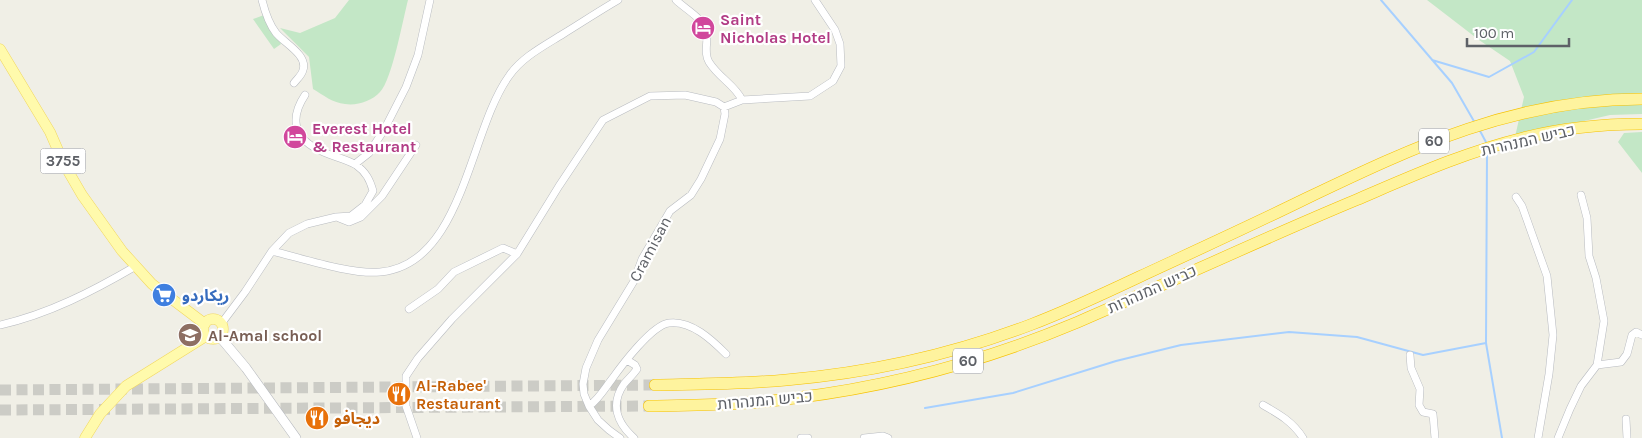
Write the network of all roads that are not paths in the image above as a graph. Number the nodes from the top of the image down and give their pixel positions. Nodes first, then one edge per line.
1 (262, 0) edge
2 (430, 0) edge
3 (618, 0) edge
4 (676, 0) edge
5 (815, 0) edge
6 (0, 49) edge
7 (294, 83) dead end
8 (305, 95) dead end
9 (1642, 99) edge
10 (742, 100) junction
11 (724, 107) junction
12 (1642, 124) edge
13 (416, 146) dead end
14 (355, 164) junction
15 (1581, 195) dead end
16 (1516, 197) dead end
17 (336, 217) junction
18 (272, 251) junction
19 (517, 254) junction
20 (136, 266) junction
21 (409, 308) dead end
22 (205, 324) junction
23 (221, 324) junction
24 (0, 326) edge
25 (206, 336) junction
26 (1642, 336) edge
27 (220, 337) junction
28 (726, 354) dead end
29 (1410, 355) dead end
30 (628, 360) junction
31 (1597, 365) junction
32 (655, 385) tunnel mouth
33 (1263, 405) dead end
34 (590, 406) junction
35 (649, 406) tunnel mouth
36 (1626, 420) dead end
37 (85, 438) edge
38 (296, 438) edge
39 (417, 438) edge
40 (620, 438) edge
41 (634, 438) edge
42 (801, 438) edge
43 (808, 438) edge
44 (864, 438) edge
45 (888, 438) edge
46 (1303, 438) edge
47 (1435, 438) edge
48 (1538, 438) edge
49 (1558, 438) edge
50 (1627, 438) edge

1 - 7 street
2 - 14 street
3 - 18 street
4 - 10 street
5 - 10 street
6 - 20 main road, 3755
8 - 14 street
9 - 32 highway, כביש המנהרות / 60
10 - 11 street
11 - 19 street
11 - 34 street, Cramisan
12 - 35 highway, כביש המנהרות / 60
13 - 17 street
14 - 17 street
15 - 31 street
16 - 48 street
17 - 18 street
18 - 23 street
19 - 21 street
19 - 39 street
20 - 22 main road, 3755
20 - 24 street
22 - 23 main road
22 - 25 main road
23 - 27 main road
25 - 27 main road
25 - 37 main road
26 - 31 street
27 - 38 street
28 - 30 street
29 - 47 street
30 - 34 street
30 - 41 street
31 - 49 street
33 - 46 street
34 - 40 street, Cramisan
36 - 50 street
42 - 43 street
44 - 45 street

